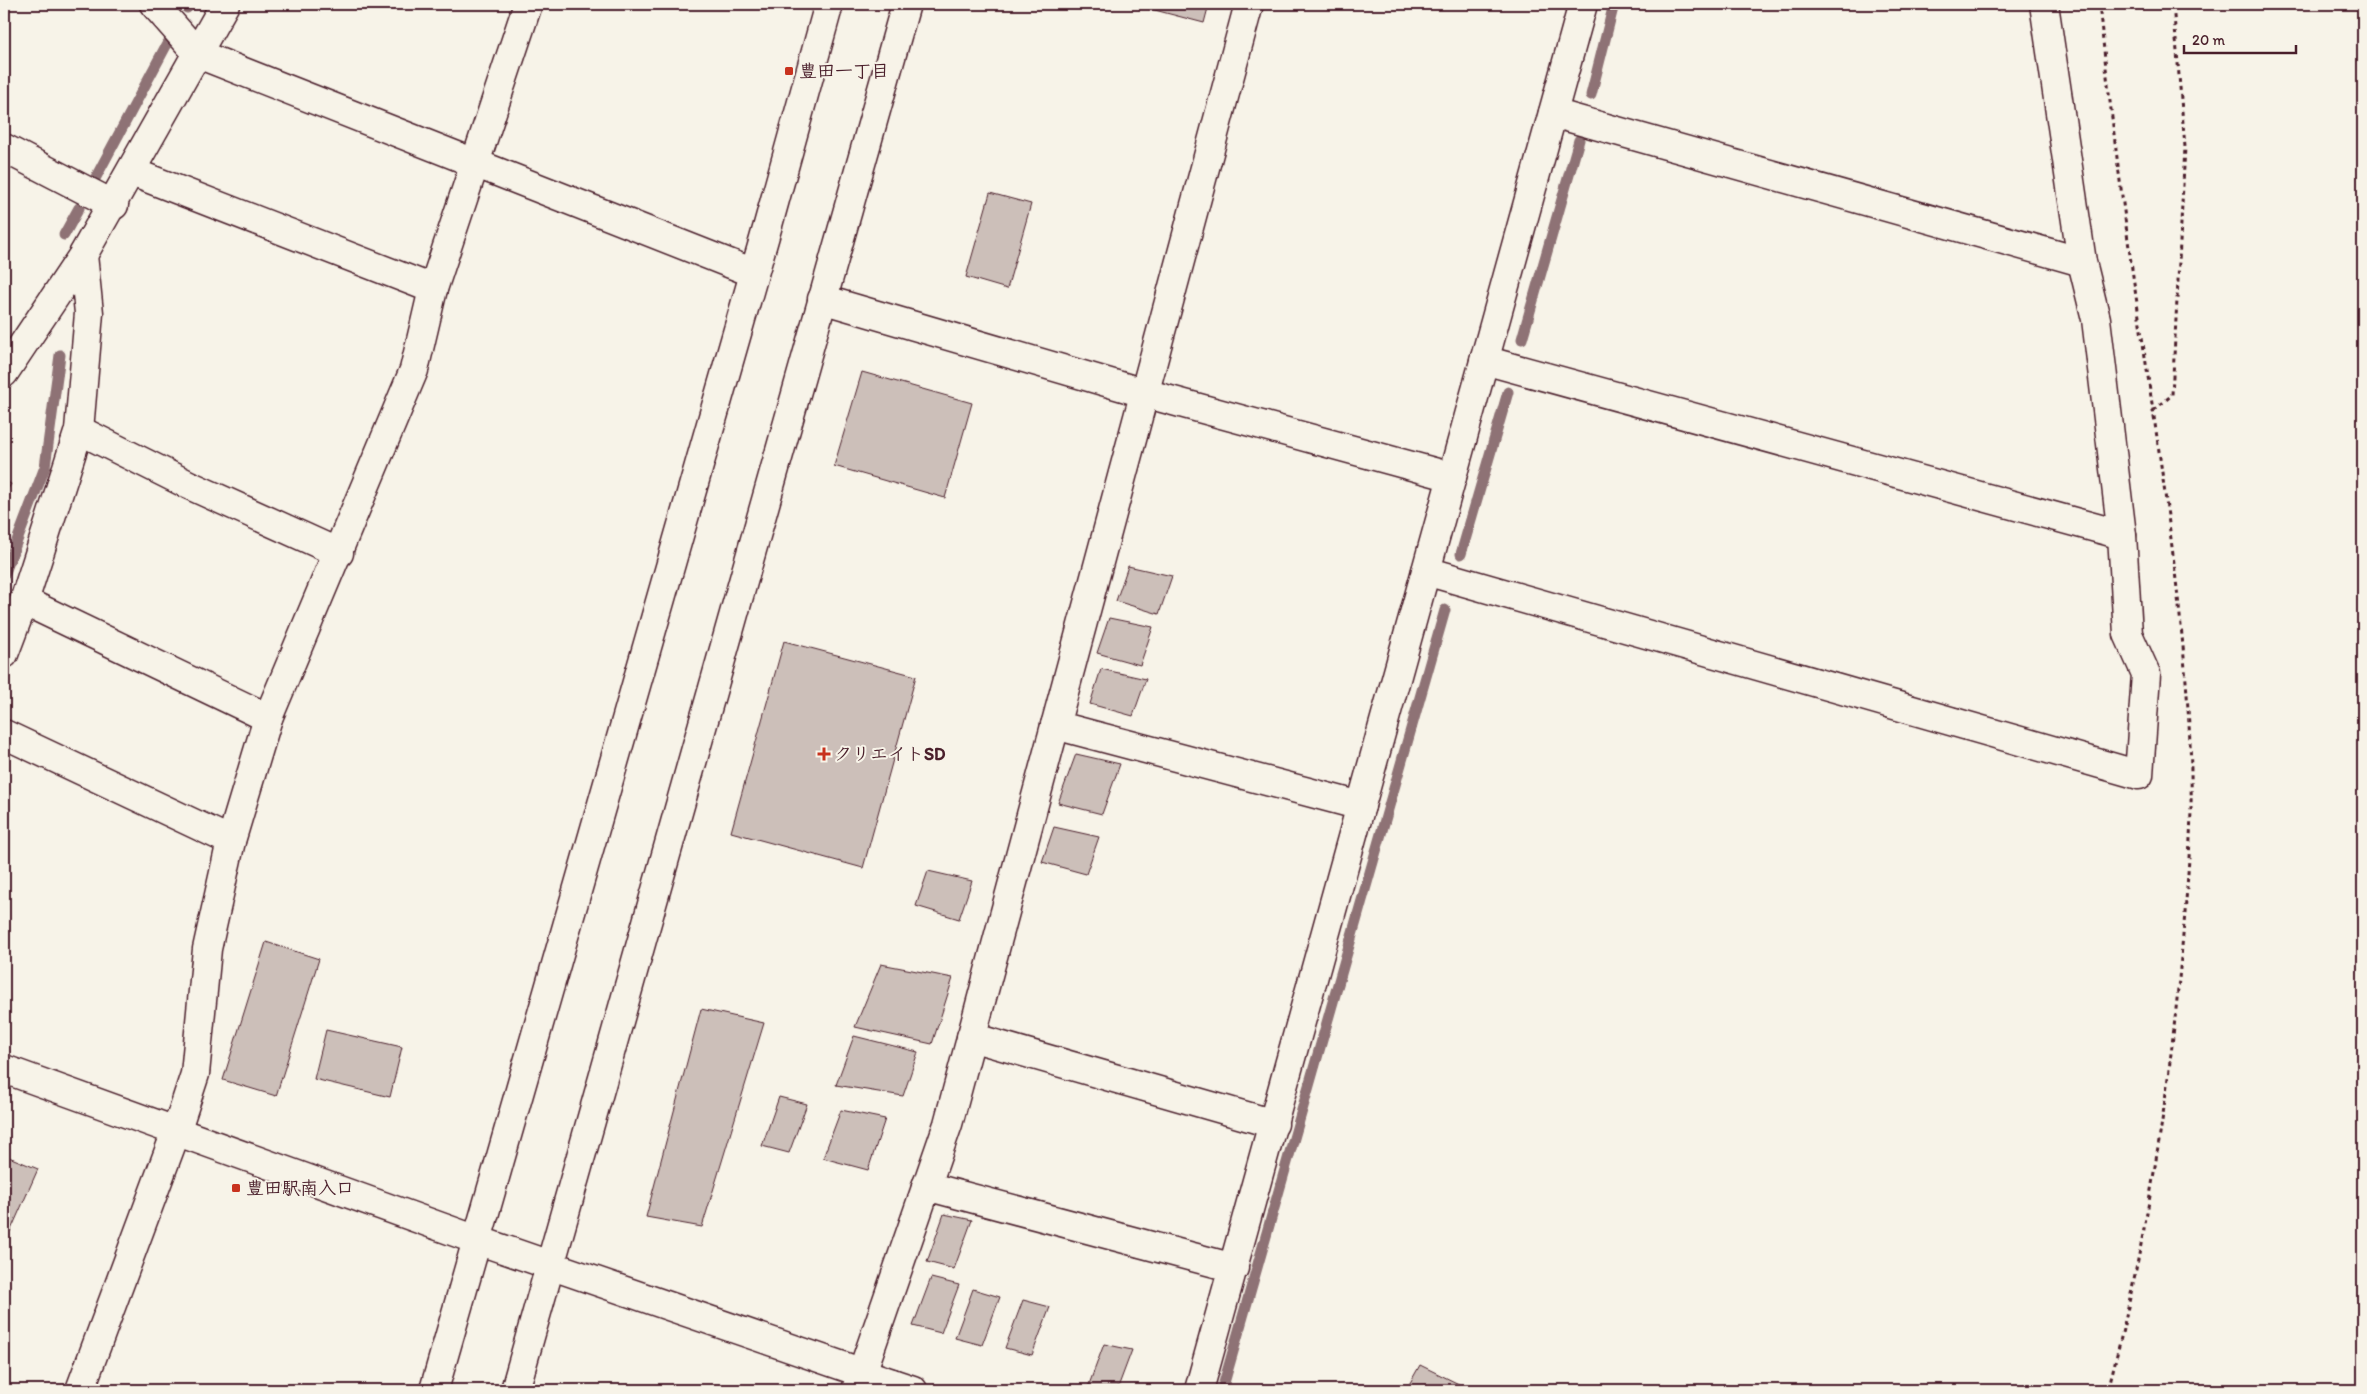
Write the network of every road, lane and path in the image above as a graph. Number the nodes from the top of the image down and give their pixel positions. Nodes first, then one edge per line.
1 (154, 4) edge
2 (225, 4) edge
3 (528, 4) edge
4 (829, 4) edge
5 (906, 4) edge
6 (1249, 4) edge
7 (1583, 4) edge
8 (2044, 4) edge
9 (2173, 4) edge
10 (198, 54) junction
11 (1553, 113) junction
12 (4, 148) edge
13 (474, 162) junction
14 (132, 172) junction
15 (114, 205) junction
16 (83, 255) junction
17 (2082, 262) junction
18 (754, 273) junction
19 (432, 289) junction
20 (822, 300) junction
21 (1484, 360) junction
22 (4, 372) edge
23 (1144, 393) junction
24 (2154, 410) dead end
25 (79, 430) junction
26 (1452, 477) junction
27 (2122, 535) junction
28 (339, 553) junction
29 (1426, 572) junction
30 (24, 601) junction
31 (4, 654) edge
32 (268, 718) junction
33 (1055, 726) junction
34 (4, 734) edge
35 (1361, 806) junction
36 (231, 841) junction
37 (971, 1037) junction
38 (4, 1069) edge
39 (1274, 1124) junction
40 (176, 1132) junction
41 (926, 1186) junction
42 (476, 1240) junction
43 (551, 1265) junction
44 (1234, 1268) junction
45 (859, 1381) edge
46 (902, 1387) edge
47 (80, 1390) edge
48 (434, 1390) edge
49 (515, 1390) edge
50 (1199, 1390) edge

1 - 10 street
2 - 10 street
3 - 13 street
4 - 18 street
5 - 20 street
6 - 23 street
7 - 11 street
8 - 17 street
9 - 24 path
10 - 13 street
10 - 14 street
11 - 17 street
11 - 21 street
12 - 15 street
13 - 18 street
13 - 19 street
14 - 15 street
14 - 19 street
15 - 16 street
16 - 22 street
16 - 25 street
17 - 27 street
18 - 42 street
19 - 28 street
20 - 23 street
20 - 43 street
21 - 26 street
21 - 27 street
23 - 26 street
23 - 33 street
25 - 28 street
25 - 30 street
26 - 29 street
27 - 29 street
28 - 32 street
29 - 35 street
30 - 31 street
30 - 32 street
32 - 36 street
33 - 35 street
33 - 37 street
34 - 36 street
35 - 39 street
36 - 40 street
37 - 39 street
37 - 41 street
38 - 40 street
39 - 44 street
40 - 42 street
40 - 47 street
41 - 44 street
41 - 45 street
42 - 43 street
42 - 48 street
43 - 45 street
43 - 49 street
44 - 50 street
45 - 46 street

